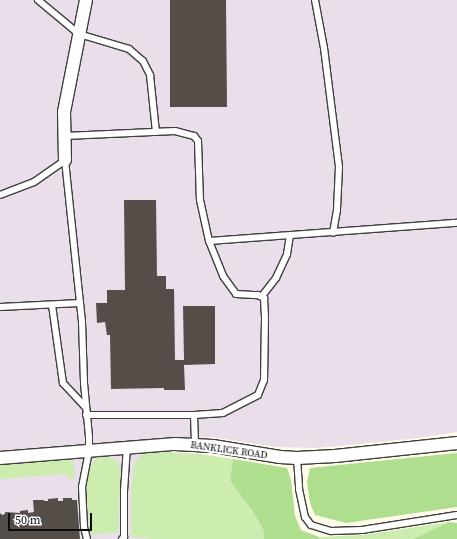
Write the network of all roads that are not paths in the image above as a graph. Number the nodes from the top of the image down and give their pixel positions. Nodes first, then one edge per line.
1 (38, 0) edge
2 (86, 0) edge
3 (315, 0) edge
4 (79, 34) junction
5 (156, 132) junction
6 (64, 136) junction
7 (65, 160) junction
8 (0, 195) edge
9 (457, 224) edge
10 (333, 233) junction
11 (290, 236) junction
12 (209, 241) junction
13 (262, 296) junction
14 (80, 303) junction
15 (52, 305) junction
16 (0, 307) edge
17 (85, 407) junction
18 (86, 415) junction
19 (194, 415) junction
20 (457, 443) edge
21 (195, 445) junction
22 (127, 446) junction
23 (89, 451) junction
24 (0, 458) edge
25 (297, 458) junction
26 (457, 515) edge
27 (88, 539) edge
28 (122, 539) edge

1 - 4 lane
2 - 4 street
3 - 10 lane
4 - 5 lane
4 - 6 street
5 - 6 lane
5 - 12 lane
6 - 7 street
7 - 8 lane
7 - 14 lane
9 - 10 lane
10 - 11 lane
11 - 12 lane
11 - 13 lane
12 - 13 lane
13 - 19 lane
14 - 15 lane
14 - 17 lane
15 - 16 lane
15 - 17 lane
17 - 18 lane
18 - 19 lane
18 - 23 lane
19 - 21 lane
20 - 25 street, BANKLICK ROAD
21 - 22 street, BANKLICK ROAD
21 - 25 street, BANKLICK ROAD
22 - 23 street, BANKLICK ROAD
22 - 28 lane
23 - 24 street, BANKLICK ROAD
23 - 27 lane
25 - 26 lane

